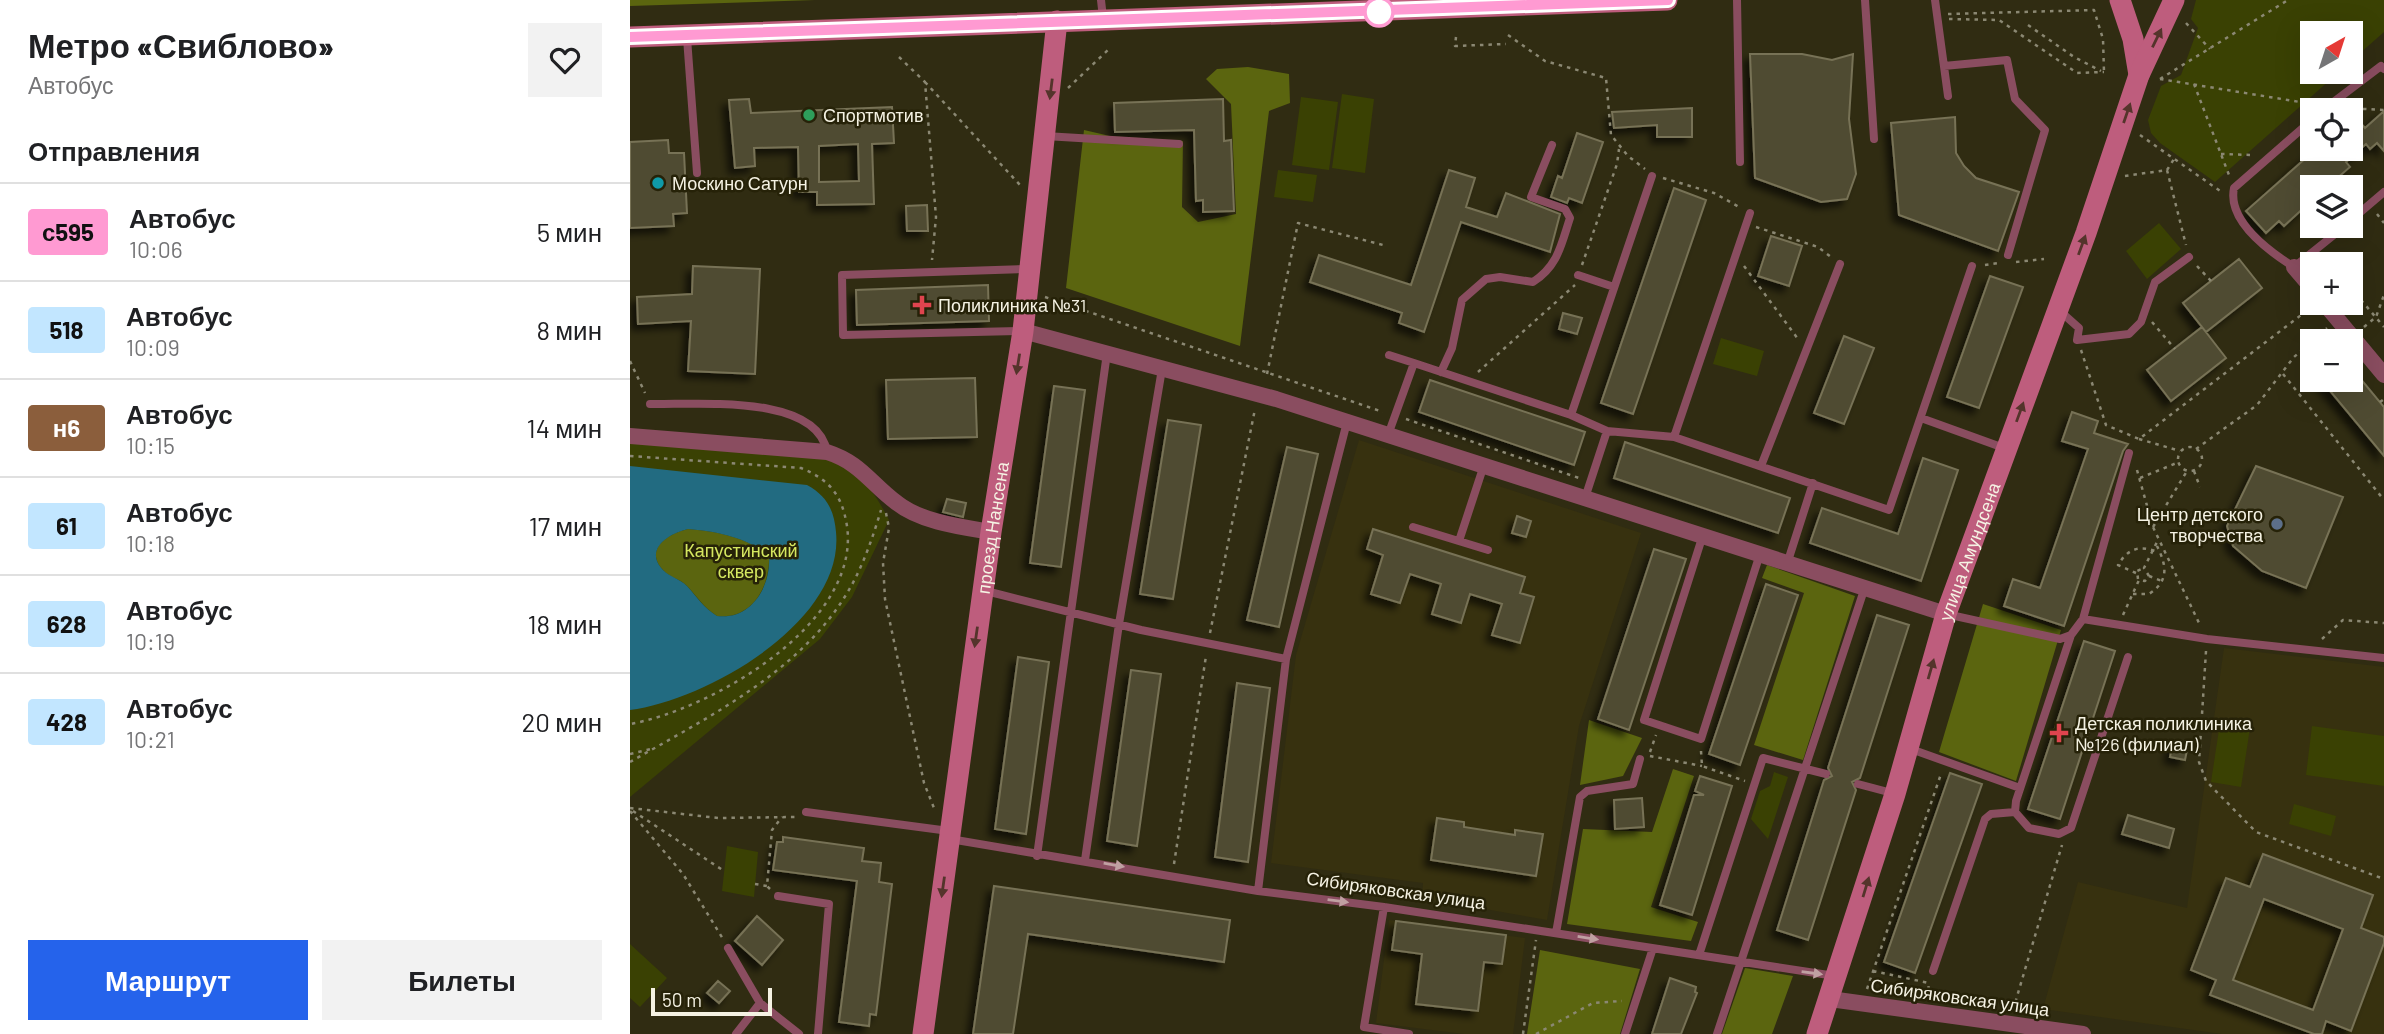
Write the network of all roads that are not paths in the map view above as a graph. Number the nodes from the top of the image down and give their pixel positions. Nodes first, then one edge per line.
1 (1667, 0) edge
2 (1737, 0) edge
3 (1865, 0) edge
4 (1935, 0) edge
5 (2120, 0) edge
6 (2174, 0) edge
7 (1620, 1) edge
8 (1102, 10) edge
9 (1058, 22) junction
10 (687, 35) junction
11 (630, 37) edge
12 (1944, 66) junction
13 (2384, 69) edge
14 (2139, 75) junction
15 (1948, 96) dead end
16 (2339, 98) edge
17 (2300, 130) edge
18 (1045, 136) junction
19 (1874, 139) dead end
20 (1179, 144) dead end
21 (1552, 145) dead end
22 (1740, 162) dead end
23 (697, 173) dead end
24 (1652, 176) road end
25 (2384, 192) edge
26 (2363, 210) edge
27 (1750, 212) road end
28 (2330, 238) edge
29 (2008, 255) dead end
30 (2189, 257) road end
31 (1840, 264) road end
32 (1972, 266) dead end
33 (2294, 267) junction
34 (1030, 269) junction
35 (2300, 274) edge
36 (1578, 275) dead end
37 (1614, 288) junction
38 (2058, 309) junction
39 (2332, 315) edge
40 (1023, 331) junction
41 (1107, 353) junction
42 (1389, 355) dead end
43 (1414, 363) junction
44 (1162, 369) junction
45 (1441, 372) junction
46 (2384, 376) edge
47 (650, 404) road end
48 (1571, 415) junction
49 (1921, 418) junction
50 (1347, 422) junction
51 (1607, 431) junction
52 (1388, 435) junction
53 (630, 436) edge
54 (1674, 437) junction
55 (2007, 449) junction
56 (827, 452) junction
57 (2129, 453) road end
58 (1760, 466) junction
59 (1483, 468) junction
60 (1813, 483) junction
61 (1585, 499) junction
62 (1413, 527) dead end
63 (990, 531) junction
64 (1702, 538) junction
65 (1459, 541) junction
66 (1489, 550) dead end
67 (1759, 556) junction
68 (1787, 565) junction
69 (983, 590) junction
70 (1864, 590) junction
71 (1073, 611) junction
72 (1946, 614) junction
73 (2083, 619) junction
74 (1119, 624) junction
75 (2071, 635) junction
76 (2128, 657) dead end
77 (2384, 658) edge
78 (1286, 659) junction
79 (1908, 748) junction
80 (1644, 757) road end
81 (1806, 769) junction
82 (1826, 774) dead end
83 (1858, 784) dead end
84 (2020, 788) junction
85 (1895, 794) junction
86 (2015, 812) junction
87 (806, 815) road end
88 (948, 834) junction
89 (1037, 856) junction
90 (1085, 860) junction
91 (1258, 891) junction
92 (778, 896) road end
93 (1384, 907) junction
94 (1556, 933) junction
95 (729, 948) road end
96 (1653, 948) junction
97 (1699, 955) junction
98 (1742, 962) junction
99 (1933, 971) road end
100 (1838, 976) junction
101 (1830, 999) junction
102 (760, 1003) junction
103 (736, 1034) edge
104 (799, 1034) edge
105 (818, 1034) edge
106 (923, 1034) edge
107 (1403, 1034) edge
108 (1409, 1034) edge
109 (1625, 1034) edge
110 (1717, 1034) edge
111 (1817, 1034) edge
112 (2083, 1034) edge

1 - 7 street
2 - 22 lane
3 - 19 lane
4 - 12 lane
5 - 14 street, улица Амундсена
14 -> 6 street, улица Амундсена
7 - 8 street
8 - 9 street
9 - 10 street
9 -> 18 street, проезд Нансена
10 - 11 street
10 - 23 lane
12 - 15 lane
12 - 29 lane
13 - 16 lane
38 -> 14 street, улица Амундсена
17 - 33 lane
18 - 20 lane
18 - 34 street, проезд Нансена
21 - 45 lane
24 - 37 lane
25 - 26 lane
27 - 54 lane
28 - 33 lane
30 - 38 lane
31 - 58 lane
32 - 49 lane
33 - 35 street
34 - 40 street, проезд Нансена
34 - 40 lane
36 - 37 lane
37 - 48 lane
55 -> 38 street, улица Амундсена
39 - 46 street
40 - 41 street
40 -> 63 street, проезд Нансена
41 - 44 street
41 - 71 lane
42 - 43 lane
43 - 45 lane
43 - 52 lane
44 - 50 street
44 - 74 lane
45 - 48 lane
47 - 56 lane
48 - 51 lane
49 - 55 lane
49 - 60 lane
50 - 52 street
50 - 78 lane
51 - 54 lane
51 - 61 lane
52 - 59 street
53 - 56 street
54 - 58 lane
55 - 72 street, улица Амундсена
56 - 63 street
57 - 73 lane
58 - 60 lane
59 - 61 street
59 - 65 lane
60 - 68 lane
61 - 64 street
62 - 65 lane
63 - 69 street, проезд Нансена
64 - 67 street
64 - 67 lane
65 - 66 lane
67 - 68 street
68 - 70 street
69 - 71 lane
69 -> 88 street, проезд Нансена
70 - 72 street
70 - 81 lane
71 - 74 lane
71 - 89 lane
72 - 75 lane
79 -> 72 street, улица Амундсена
73 - 75 lane
73 - 77 lane
74 - 78 lane
74 - 90 lane
75 - 84 lane
76 - 86 lane
78 - 91 lane
79 - 84 lane
79 - 85 street, улица Амундсена
80 - 94 lane
81 - 82 lane
81 - 97 lane
81 - 98 lane
83 - 85 lane
84 - 86 lane
100 -> 85 street, улица Амундсена
86 - 99 lane
87 - 88 lane, Сибиряковская улица
88 - 89 lane, Сибиряковская улица
88 -> 106 street, проезд Нансена
89 - 90 lane, Сибиряковская улица
90 -> 91 lane, Сибиряковская улица
91 -> 93 lane, Сибиряковская улица
92 - 105 lane
93 - 94 lane, Сибиряковская улица
93 - 107 lane
94 -> 96 lane, Сибиряковская улица
95 - 102 lane
96 - 97 lane, Сибиряковская улица
96 - 109 lane
97 - 98 lane, Сибиряковская улица
98 -> 100 lane, Сибиряковская улица
98 - 110 lane
100 - 101 street, улица Амундсена
101 - 111 street, улица Амундсена
101 - 112 street, Сибиряковская улица
102 - 103 lane
102 - 104 lane
107 - 108 lane

